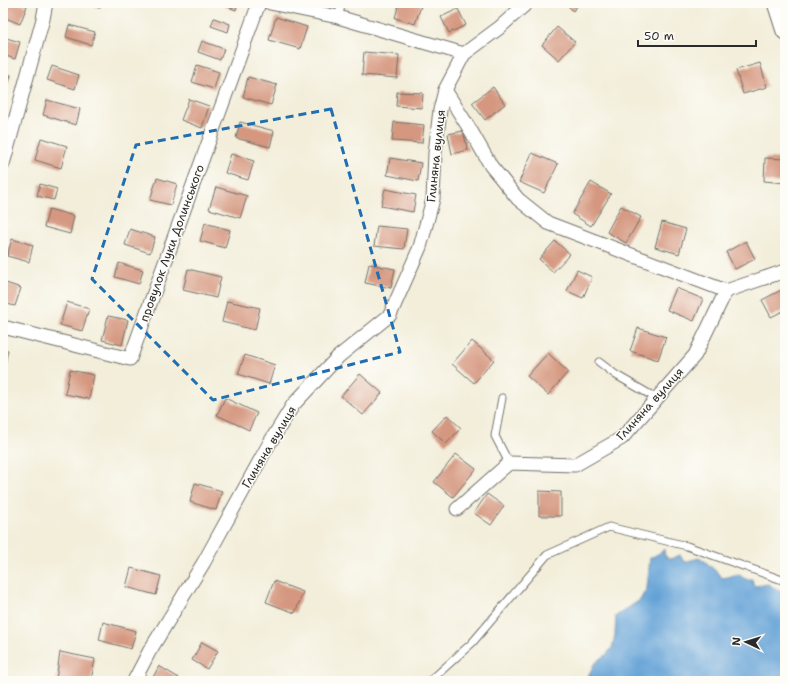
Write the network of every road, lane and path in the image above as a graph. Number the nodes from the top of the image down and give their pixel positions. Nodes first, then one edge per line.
1 (46, 3) edge
2 (259, 3) edge
3 (270, 3) edge
4 (342, 3) edge
5 (527, 3) edge
6 (776, 3) edge
7 (338, 17) junction
8 (785, 31) edge
9 (464, 54) junction
10 (446, 90) junction
11 (3, 164) edge
12 (785, 271) edge
13 (726, 291) junction
14 (3, 327) edge
15 (599, 362) dead end
16 (502, 398) dead end
17 (656, 398) junction
18 (509, 463) junction
19 (457, 508) dead end
20 (785, 581) edge
21 (134, 681) edge
22 (430, 681) edge

1 - 11 street
2 - 14 street, провулок Луки Долинського
3 - 7 street
4 - 7 lane
5 - 9 street, Глиняна вулиця
6 - 8 street
7 - 9 street
9 - 10 street, Глиняна вулиця
10 - 13 street, Глиняна вулиця
10 - 21 street, Глиняна вулиця
12 - 13 street
13 - 17 street, Глиняна вулиця
15 - 17 lane
16 - 18 lane
17 - 18 street, Глиняна вулиця
18 - 19 street
20 - 22 lane

